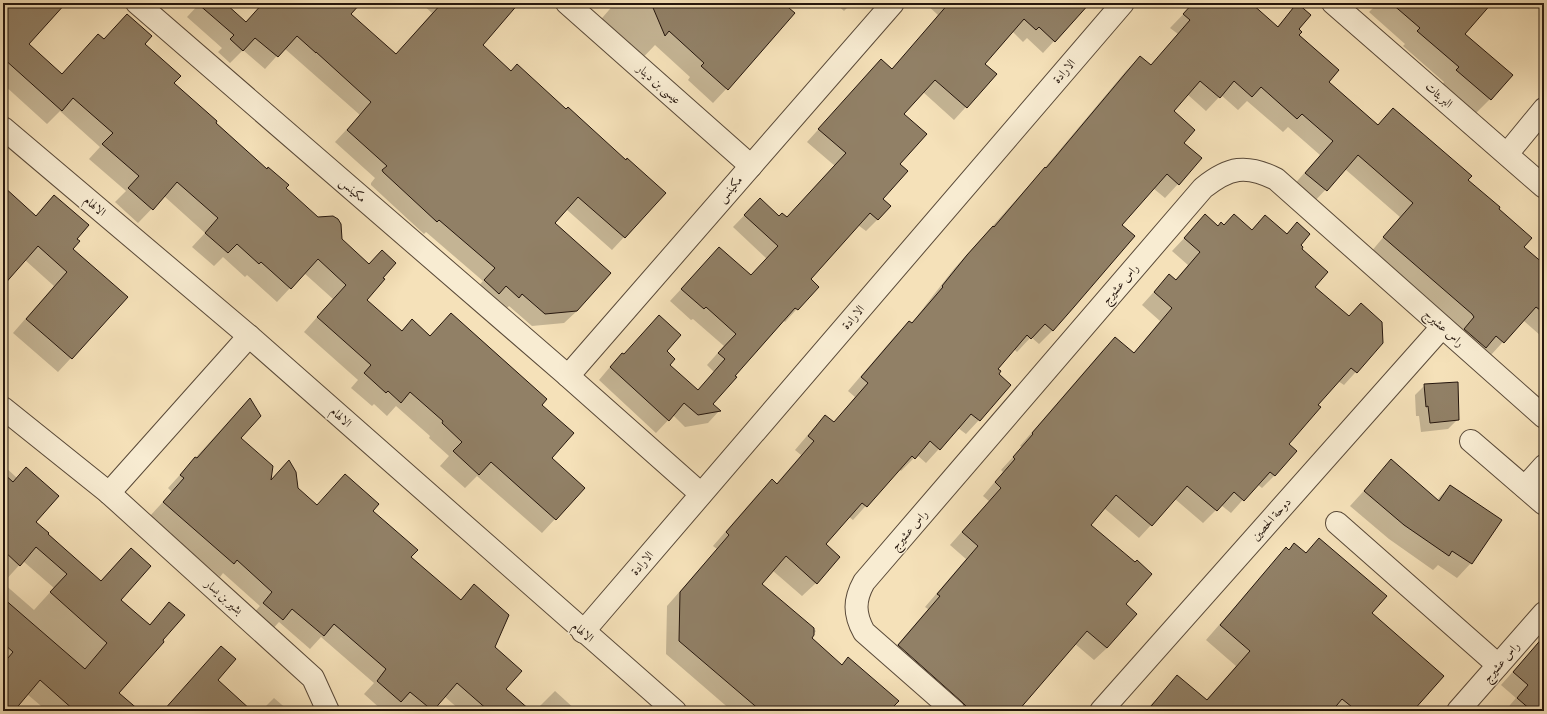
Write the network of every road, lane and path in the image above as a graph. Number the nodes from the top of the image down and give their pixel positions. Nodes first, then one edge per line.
1 (137, 3) edge
2 (567, 3) edge
3 (893, 3) edge
4 (1123, 3) edge
5 (1333, 3) edge
6 (1544, 109) edge
7 (3, 128) edge
8 (1507, 154) junction
9 (751, 166) junction
10 (1544, 187) edge
11 (1442, 327) junction
12 (249, 336) junction
13 (568, 376) junction
14 (3, 408) edge
15 (1544, 417) edge
16 (1471, 441) dead end
17 (1544, 466) edge
18 (1525, 487) junction
19 (109, 492) junction
20 (701, 494) junction
21 (1544, 504) edge
22 (1337, 523) dead end
23 (1544, 613) edge
24 (583, 632) junction
25 (1498, 665) junction
26 (328, 711) edge
27 (675, 711) edge
28 (954, 711) edge
29 (1101, 711) edge
30 (1458, 711) edge

1 - 13 street, مكينس
2 - 9 street, عيسى بن دينار
3 - 9 street, مكينس
4 - 20 street, الارادة
5 - 8 street, البريثات
6 - 8 street
7 - 12 street, الالهام
8 - 10 street, البريثات
9 - 13 street, مكينس
11 - 15 street, راس عشيرج
11 - 28 street, راس عشيرج
11 - 29 street, دوحة الحصين
12 - 19 street
12 - 24 street, الالهام
13 - 20 street, مكينس
14 - 19 street, بشير بن يسار
16 - 18 street
17 - 18 street
18 - 21 street
19 - 26 street, بشير بن يسار
20 - 24 street, الارادة
22 - 25 street
23 - 25 street, راس عشيرج
24 - 27 street, الالهام
25 - 30 street, راس عشيرج

